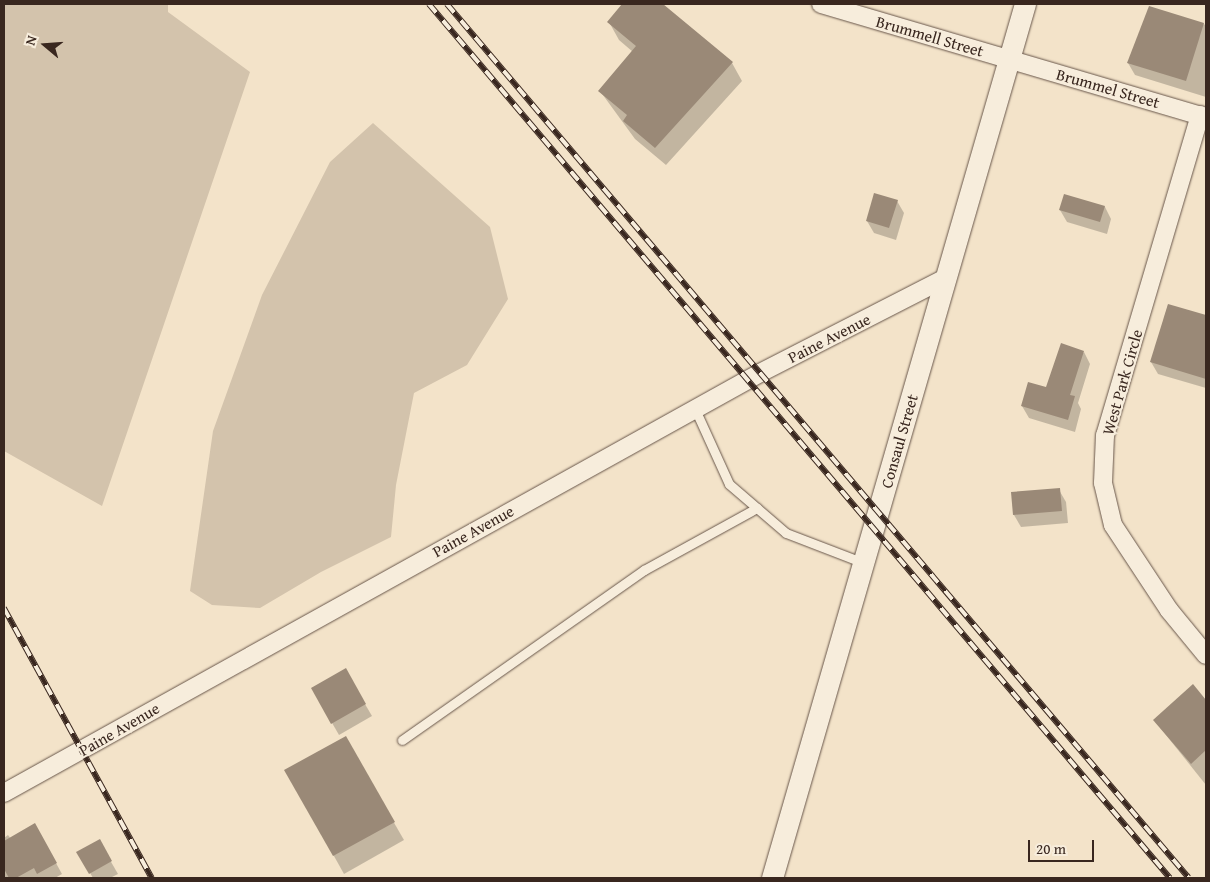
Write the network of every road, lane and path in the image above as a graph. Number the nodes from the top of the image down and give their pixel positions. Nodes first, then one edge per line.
1 (821, 4) edge
2 (1025, 4) edge
3 (846, 7) edge
4 (1009, 59) junction
5 (1203, 116) edge
6 (946, 278) junction
7 (695, 409) junction
8 (757, 508) junction
9 (864, 563) junction
10 (1206, 655) edge
11 (402, 740) dead end
12 (4, 793) edge
13 (772, 878) edge

1 - 3 street, Brummell Street
2 - 4 street, Consaul Street
3 - 4 street, Brummell Street
4 - 5 street, Brummel Street
4 - 6 street, Consaul Street
5 - 10 street, West Park Circle
6 - 7 street, Paine Avenue
6 - 9 street, Consaul Street
7 - 8 lane
7 - 12 street, Paine Avenue
8 - 9 lane
8 - 11 lane
9 - 13 street, Consaul Street

